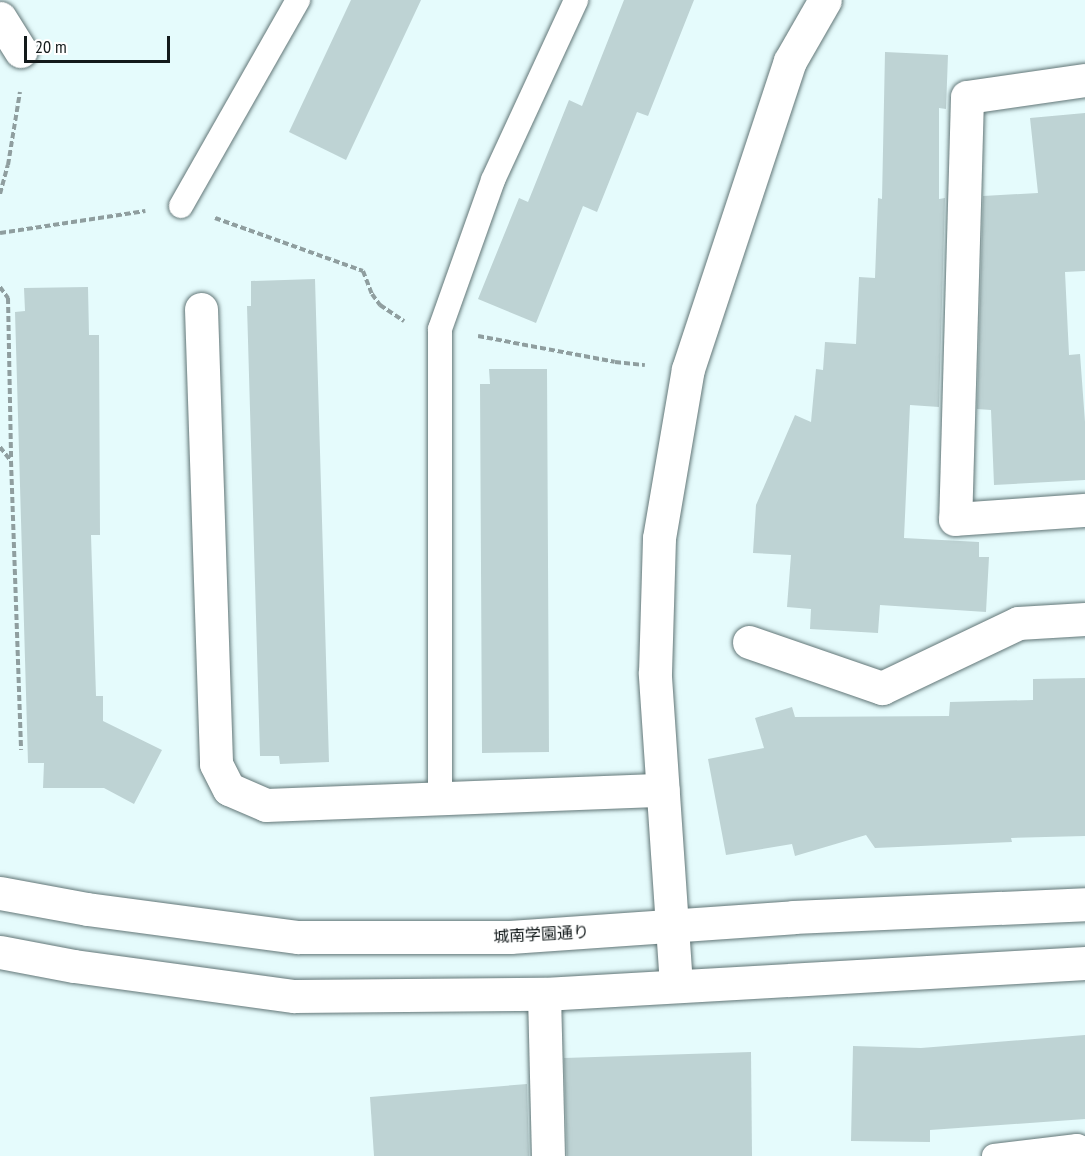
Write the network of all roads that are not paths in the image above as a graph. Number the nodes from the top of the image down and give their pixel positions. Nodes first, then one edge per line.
1 (298, 0) edge
2 (576, 0) edge
3 (825, 0) edge
4 (0, 18) edge
5 (21, 51) road end
6 (1085, 80) edge
7 (182, 206) road end
8 (201, 309) dead end
9 (1085, 510) edge
10 (1085, 619) edge
11 (749, 642) dead end
12 (663, 790) junction
13 (440, 799) junction
14 (0, 893) edge
15 (1085, 904) edge
16 (672, 926) junction
17 (1, 952) edge
18 (1085, 963) edge
19 (676, 986) junction
20 (544, 994) junction
21 (1085, 1149) edge
22 (548, 1156) edge
23 (994, 1156) edge

1 - 7 lane
2 - 13 lane
3 - 12 street
4 - 5 street
6 - 9 street
8 - 13 street
10 - 11 street
12 - 13 street
12 - 16 street
14 - 16 street, 城南学園通り
15 - 16 street, 城南学園通り
16 - 19 street
17 - 20 street
18 - 19 street
19 - 20 street
20 - 22 street
21 - 23 lane

